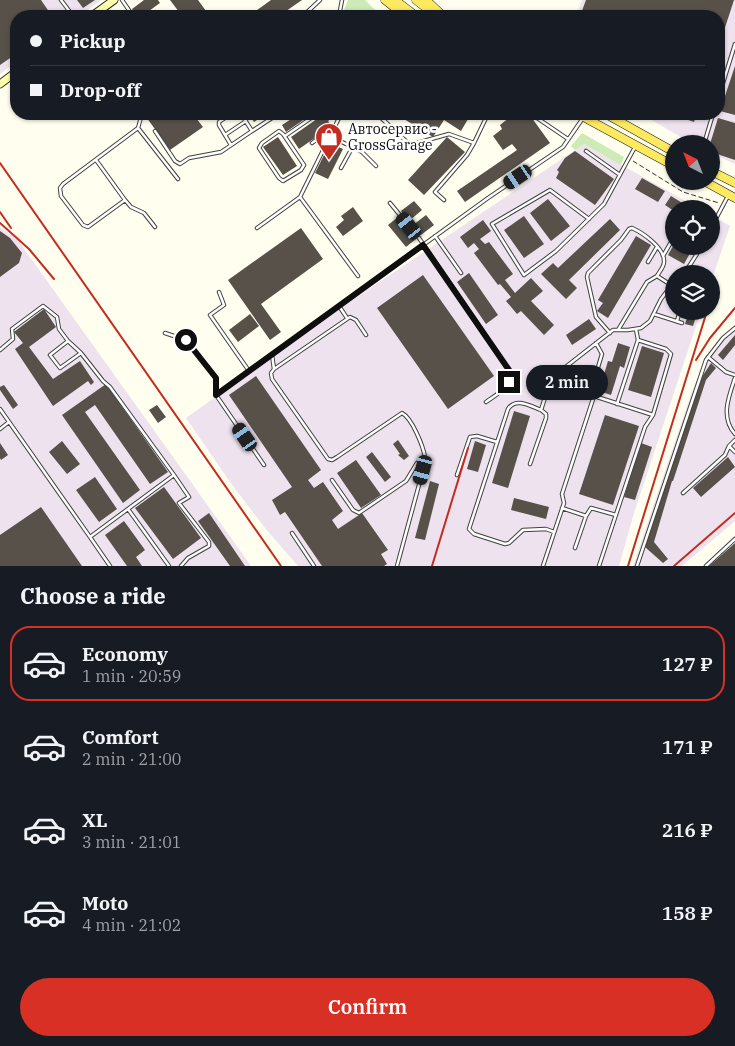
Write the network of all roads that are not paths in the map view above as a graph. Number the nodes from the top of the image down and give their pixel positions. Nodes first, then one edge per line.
1 (114, 0) edge
2 (320, 0) edge
3 (385, 0) edge
4 (395, 0) edge
5 (416, 0) edge
6 (426, 0) edge
7 (100, 10) edge
8 (310, 10) edge
9 (398, 10) edge
10 (408, 10) edge
11 (429, 10) edge
12 (436, 10) edge
13 (735, 44) edge
14 (725, 76) edge
15 (140, 120) edge
16 (222, 120) edge
17 (269, 120) edge
18 (308, 120) edge
19 (338, 120) edge
20 (383, 120) edge
21 (485, 120) edge
22 (540, 120) edge
23 (578, 120) edge
24 (590, 120) edge
25 (617, 120) edge
26 (711, 120) edge
27 (246, 121) joint
28 (138, 128) junction
29 (155, 131) dead end
30 (252, 131) junction
31 (225, 135) junction
32 (707, 135) edge
33 (285, 136) junction
34 (330, 136) junction
35 (568, 139) junction
36 (312, 143) dead end
37 (474, 143) junction
38 (232, 145) junction
39 (636, 146) junction
40 (665, 147) edge
41 (352, 148) junction
42 (586, 151) dead end
43 (96, 160) junction
44 (665, 161) edge
45 (376, 166) dead end
46 (341, 168) dead end
47 (620, 175) junction
48 (720, 176) edge
49 (178, 179) dead end
50 (735, 183) edge
51 (720, 190) edge
52 (300, 196) junction
53 (732, 196) edge
54 (125, 200) junction
55 (444, 200) dead end
56 (390, 203) dead end
57 (720, 214) edge
58 (589, 219) junction
59 (155, 227) dead end
60 (257, 228) dead end
61 (435, 236) junction
62 (423, 245) junction
63 (657, 247) junction
64 (665, 253) edge
65 (663, 256) junction
66 (648, 262) dead end
67 (461, 273) dead end
68 (358, 276) dead end
69 (657, 276) junction
70 (665, 280) edge
71 (219, 292) dead end
72 (665, 293) edge
73 (339, 306) junction
74 (654, 314) junction
75 (347, 318) junction
76 (677, 321) joint
77 (682, 323) dead end
78 (735, 328) edge
79 (636, 329) junction
80 (618, 330) junction
81 (610, 333) junction
82 (165, 334) dead end
83 (366, 335) dead end
84 (638, 340) junction
85 (68, 341) junction
86 (596, 343) junction
87 (0, 350) edge
88 (80, 353) junction
89 (272, 355) junction
90 (708, 357) junction
91 (274, 369) junction
92 (250, 371) junction
93 (735, 376) edge
94 (216, 395) junction
95 (594, 396) junction
96 (486, 402) dead end
97 (617, 404) junction
98 (0, 409) edge
99 (541, 410) junction
100 (652, 416) junction
101 (9, 422) junction
102 (0, 429) edge
103 (735, 434) edge
104 (735, 440) edge
105 (497, 442) junction
106 (729, 446) junction
107 (735, 452) edge
108 (425, 457) junction
109 (530, 464) dead end
110 (264, 465) dead end
111 (457, 475) dead end
112 (174, 476) junction
113 (332, 480) dead end
114 (683, 493) dead end
115 (562, 508) junction
116 (128, 509) junction
117 (616, 515) junction
118 (586, 516) junction
119 (554, 532) junction
120 (292, 533) dead end
121 (90, 537) junction
122 (735, 539) edge
123 (575, 548) dead end
124 (110, 566) edge
125 (169, 566) edge
126 (181, 566) edge
127 (314, 566) edge
128 (397, 566) edge
129 (543, 566) edge
130 (599, 566) edge
131 (637, 566) edge
132 (706, 566) edge

1 - 7 main road
2 - 8 lane
3 - 9 main road
4 - 10 main road
5 - 11 main road
6 - 12 main road
13 - 14 lane
15 - 28 lane
16 - 31 lane
17 - 30 lane
18 - 33 lane
19 - 34 lane
20 - 37 lane
21 - 37 lane
22 - 35 lane
23 - 35 lane
24 - 39 main road
25 - 40 main road
26 - 32 lane
27 - 30 lane
27 - 31 lane
28 - 43 lane
28 - 49 lane
29 - 38 lane
30 - 38 lane
31 - 38 lane
33 - 33 lane
34 - 36 lane
34 - 41 lane
34 - 52 lane
35 - 61 lane
37 - 55 lane
39 - 44 main road
39 - 47 lane
41 - 45 lane
41 - 46 lane
42 - 47 lane
43 - 54 lane
43 - 54 lane
47 - 58 lane
48 - 50 main road
51 - 53 main road
52 - 60 lane
52 - 68 lane
53 - 57 lane
54 - 59 lane
56 - 62 lane
58 - 58 lane
61 - 62 lane
61 - 67 lane
62 - 73 lane
62 - 96 lane
63 - 65 lane
63 - 66 lane
63 - 81 lane
64 - 65 lane
65 - 69 lane
69 - 70 lane
69 - 80 lane
71 - 92 lane
72 - 74 lane
73 - 75 lane
73 - 89 lane
74 - 76 lane
74 - 79 lane
75 - 83 lane
75 - 91 lane
76 - 77 lane
78 - 90 lane
79 - 80 lane
79 - 84 lane
80 - 81 lane
81 - 86 lane
82 - 94 lane
84 - 97 lane
84 - 100 lane
85 - 87 lane
85 - 88 lane
85 - 88 lane
86 - 95 lane
86 - 99 lane
88 - 112 lane
89 - 91 lane
89 - 92 lane
90 - 93 lane
90 - 131 lane
91 - 108 lane
92 - 94 lane
93 - 103 lane
94 - 110 lane
95 - 97 lane
95 - 115 lane
97 - 100 lane
98 - 101 lane
99 - 105 lane
99 - 109 lane
100 - 117 lane
101 - 102 lane
101 - 121 lane
104 - 106 lane
105 - 111 lane
105 - 119 lane
106 - 107 lane
106 - 114 lane
108 - 113 lane
108 - 128 lane
112 - 116 lane
112 - 126 lane
115 - 118 lane
115 - 119 lane
116 - 121 lane
116 - 125 lane
117 - 118 lane
117 - 130 lane
118 - 123 lane
119 - 129 lane
120 - 127 lane
121 - 124 lane
122 - 132 lane

